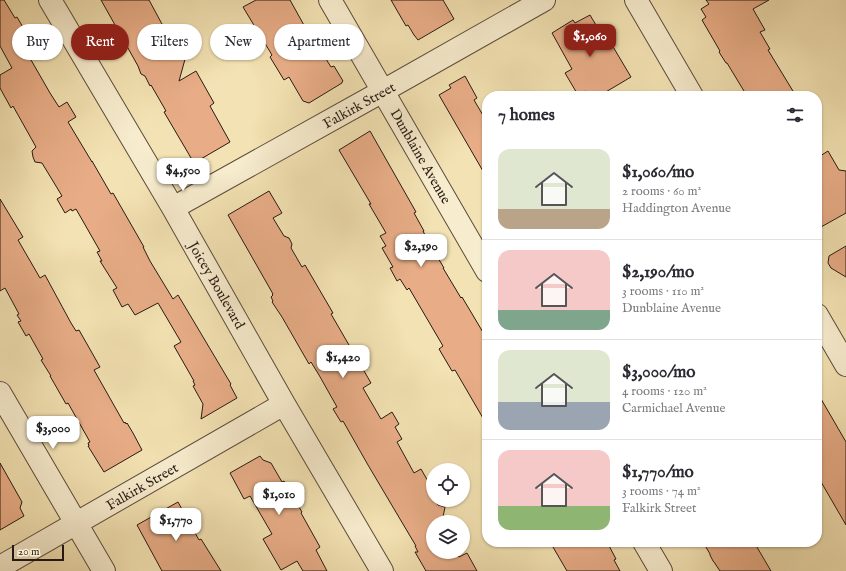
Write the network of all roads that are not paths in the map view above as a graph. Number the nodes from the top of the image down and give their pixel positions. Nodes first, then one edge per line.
1 (50, 0) edge
2 (330, 0) edge
3 (544, 0) edge
4 (636, 0) edge
5 (689, 91) edge
6 (383, 92) junction
7 (173, 208) junction
8 (482, 261) edge
9 (822, 322) edge
10 (843, 353) edge
11 (0, 393) edge
12 (284, 404) junction
13 (76, 524) junction
14 (647, 547) edge
15 (0, 567) edge
16 (104, 571) edge
17 (382, 571) edge
18 (661, 571) edge

1 - 7 street, Joicey Boulevard
2 - 6 street, Dunblaine Avenue
3 - 6 street, Falkirk Street
4 - 5 street
6 - 7 street, Falkirk Street
6 - 8 street, Dunblaine Avenue
7 - 12 street, Joicey Boulevard
9 - 10 street
11 - 13 street
12 - 13 street, Falkirk Street
12 - 17 street, Joicey Boulevard
13 - 15 street, Falkirk Street
13 - 16 street
14 - 18 street

